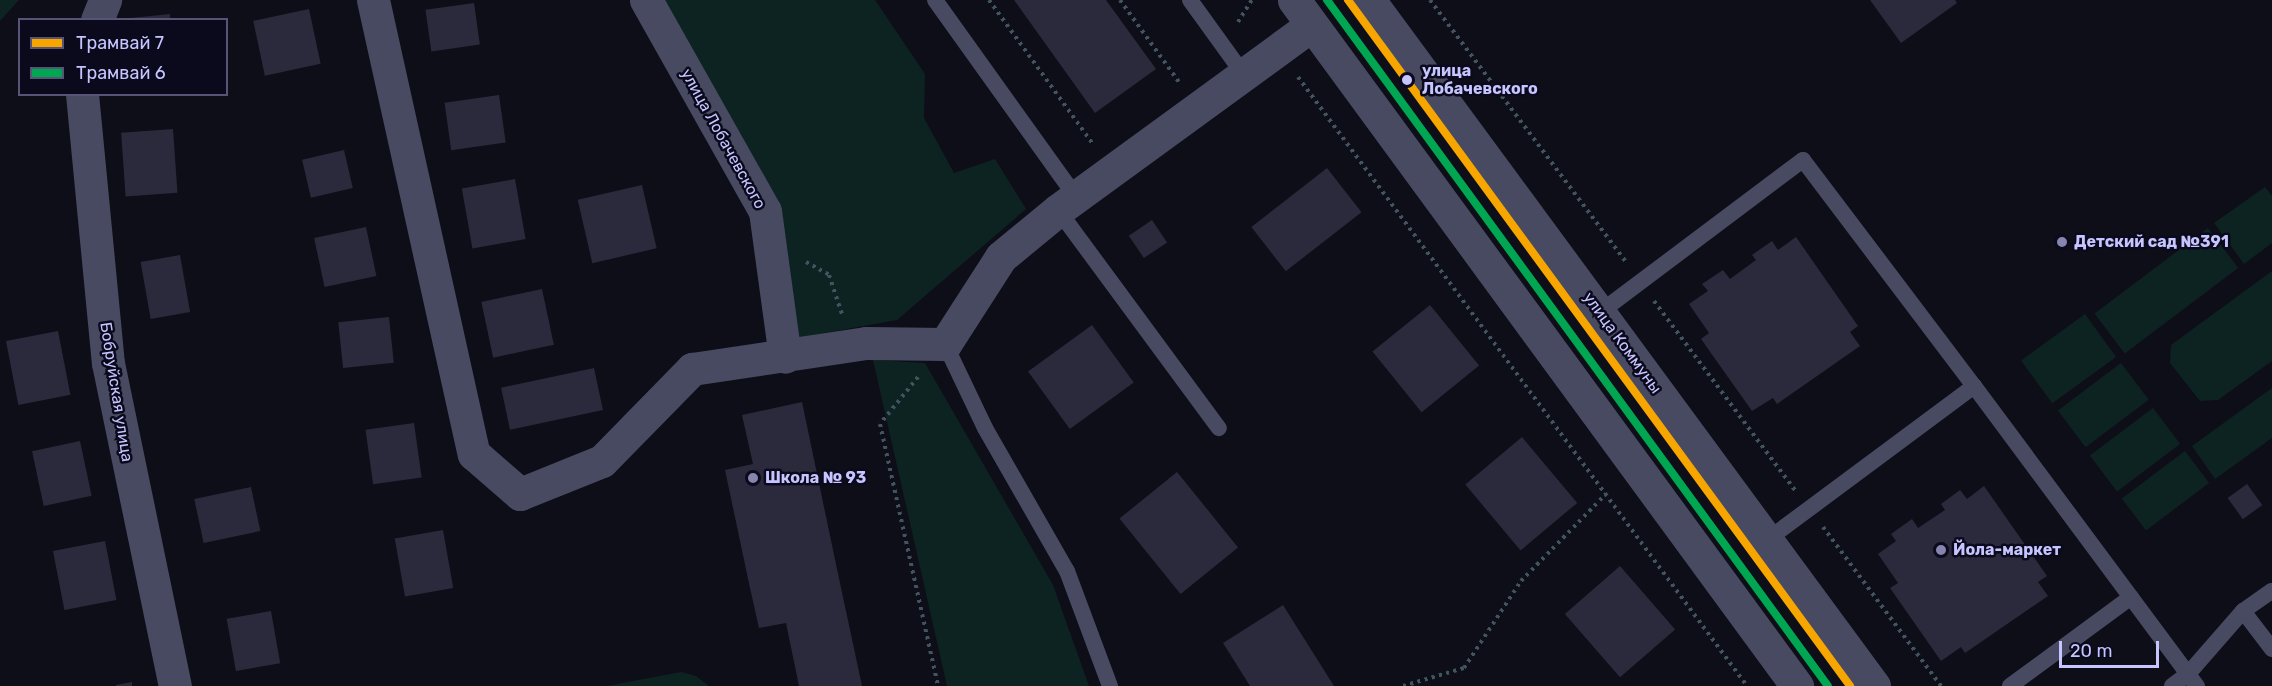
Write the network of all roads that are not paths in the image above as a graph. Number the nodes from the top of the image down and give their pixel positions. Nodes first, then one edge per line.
1 (105, 0) edge
2 (373, 0) edge
3 (646, 0) edge
4 (935, 0) edge
5 (1190, 0) edge
6 (1369, 0) edge
7 (1303, 12) edge
8 (98, 18) edge
9 (1244, 75) junction
10 (82, 96) edge
11 (1067, 203) junction
12 (1599, 313) junction
13 (945, 344) junction
14 (785, 357) junction
15 (1974, 386) junction
16 (1219, 428) dead end
17 (1767, 540) junction
18 (2272, 591) edge
19 (2131, 597) junction
20 (2243, 611) junction
21 (2272, 649) edge
22 (2193, 680) edge
23 (176, 686) edge
24 (1110, 686) edge
25 (1797, 686) edge
26 (1874, 686) edge
27 (2010, 686) edge
28 (2172, 686) edge

1 - 8 street
2 - 14 street
3 - 14 street, улица Лобачевского
4 - 11 lane
5 - 9 lane
6 - 12 street, улица Коммуны
7 - 9 street
7 - 25 street
9 - 11 street
10 - 23 street, Бобруйская улица
11 - 13 street
11 - 16 lane
12 - 15 lane
12 - 17 street, улица Коммуны
13 - 14 street
13 - 24 lane
15 - 17 lane
15 - 19 lane
17 - 26 street, улица Коммуны
18 - 20 lane
19 - 22 lane
19 - 27 lane
20 - 21 lane
20 - 22 lane
22 - 28 lane

